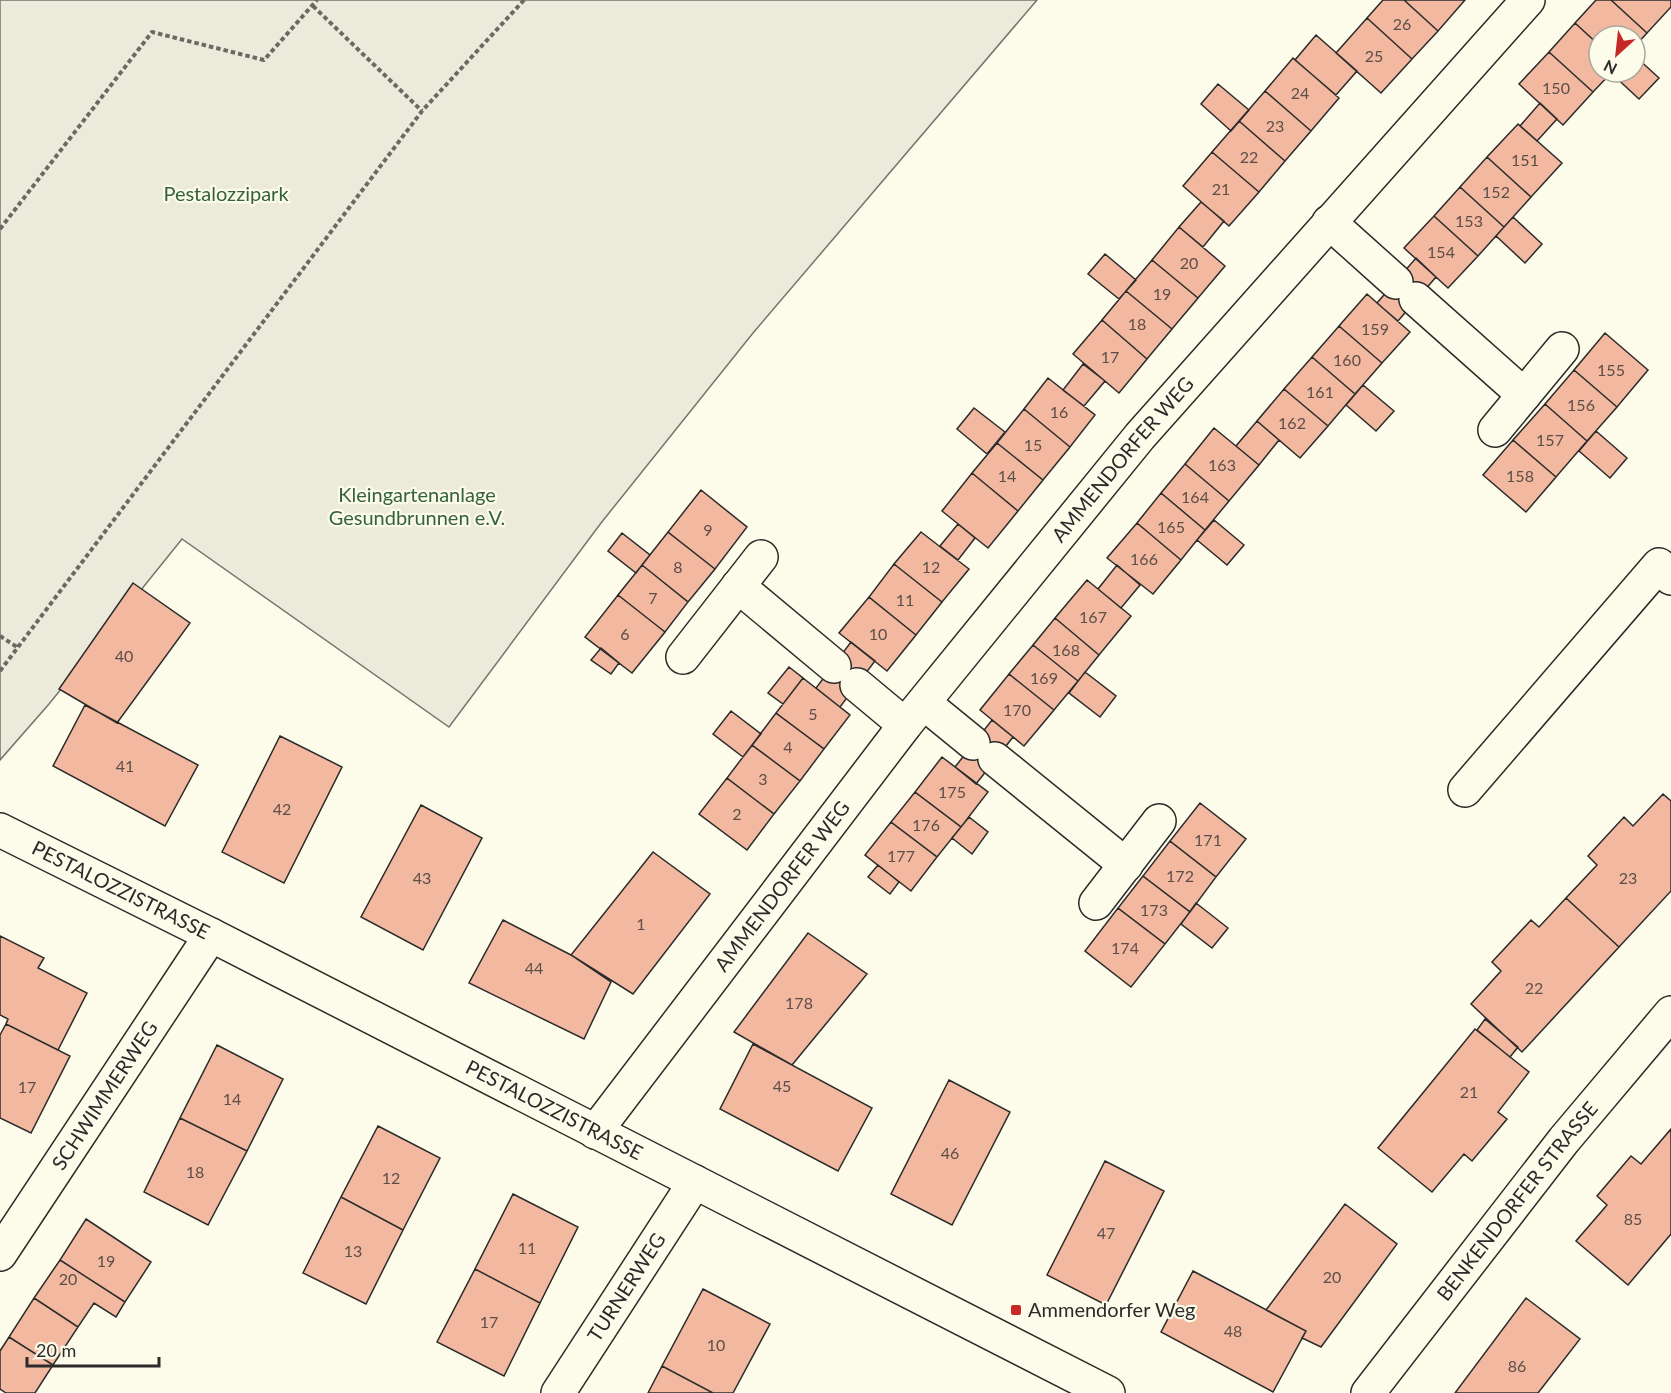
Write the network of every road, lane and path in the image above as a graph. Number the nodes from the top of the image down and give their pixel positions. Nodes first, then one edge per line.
1 (317, 0) edge
2 (524, 0) edge
3 (1528, 0) edge
4 (313, 6) junction
5 (422, 111) junction
6 (1329, 222) junction
7 (0, 229) edge
8 (1562, 349) dead end
9 (1524, 395) junction
10 (1495, 430) dead end
11 (760, 556) dead end
12 (1671, 578) edge
13 (738, 586) junction
14 (0, 636) edge
15 (17, 647) junction
16 (683, 657) dead end
17 (0, 671) edge
18 (914, 714) junction
19 (1465, 790) dead end
20 (1159, 821) dead end
21 (0, 830) edge
22 (1126, 865) junction
23 (1096, 903) dead end
24 (211, 935) junction
25 (1671, 1013) edge
26 (595, 1132) junction
27 (695, 1182) junction
28 (0, 1254) edge
29 (558, 1393) edge
30 (1108, 1393) edge
31 (1368, 1393) edge

1 - 4 path
2 - 5 path
3 - 6 street, AMMENDORFER WEG
4 - 5 path
4 - 7 path
5 - 15 path
6 - 9 street
6 - 18 street, AMMENDORFER WEG
8 - 9 street
9 - 10 street
11 - 13 street
12 - 19 street
13 - 16 street
13 - 18 street
14 - 15 path
15 - 17 path
18 - 22 street
18 - 26 street, AMMENDORFER WEG
20 - 22 street
21 - 24 street, PESTALOZZISTRASSE
22 - 23 street
24 - 26 street, PESTALOZZISTRASSE
24 - 28 street, SCHWIMMERWEG
25 - 31 street, BENKENDORFER STRASSE
26 - 27 street, PESTALOZZISTRASSE
27 - 29 street, TURNERWEG
27 - 30 street, PESTALOZZISTRASSE

